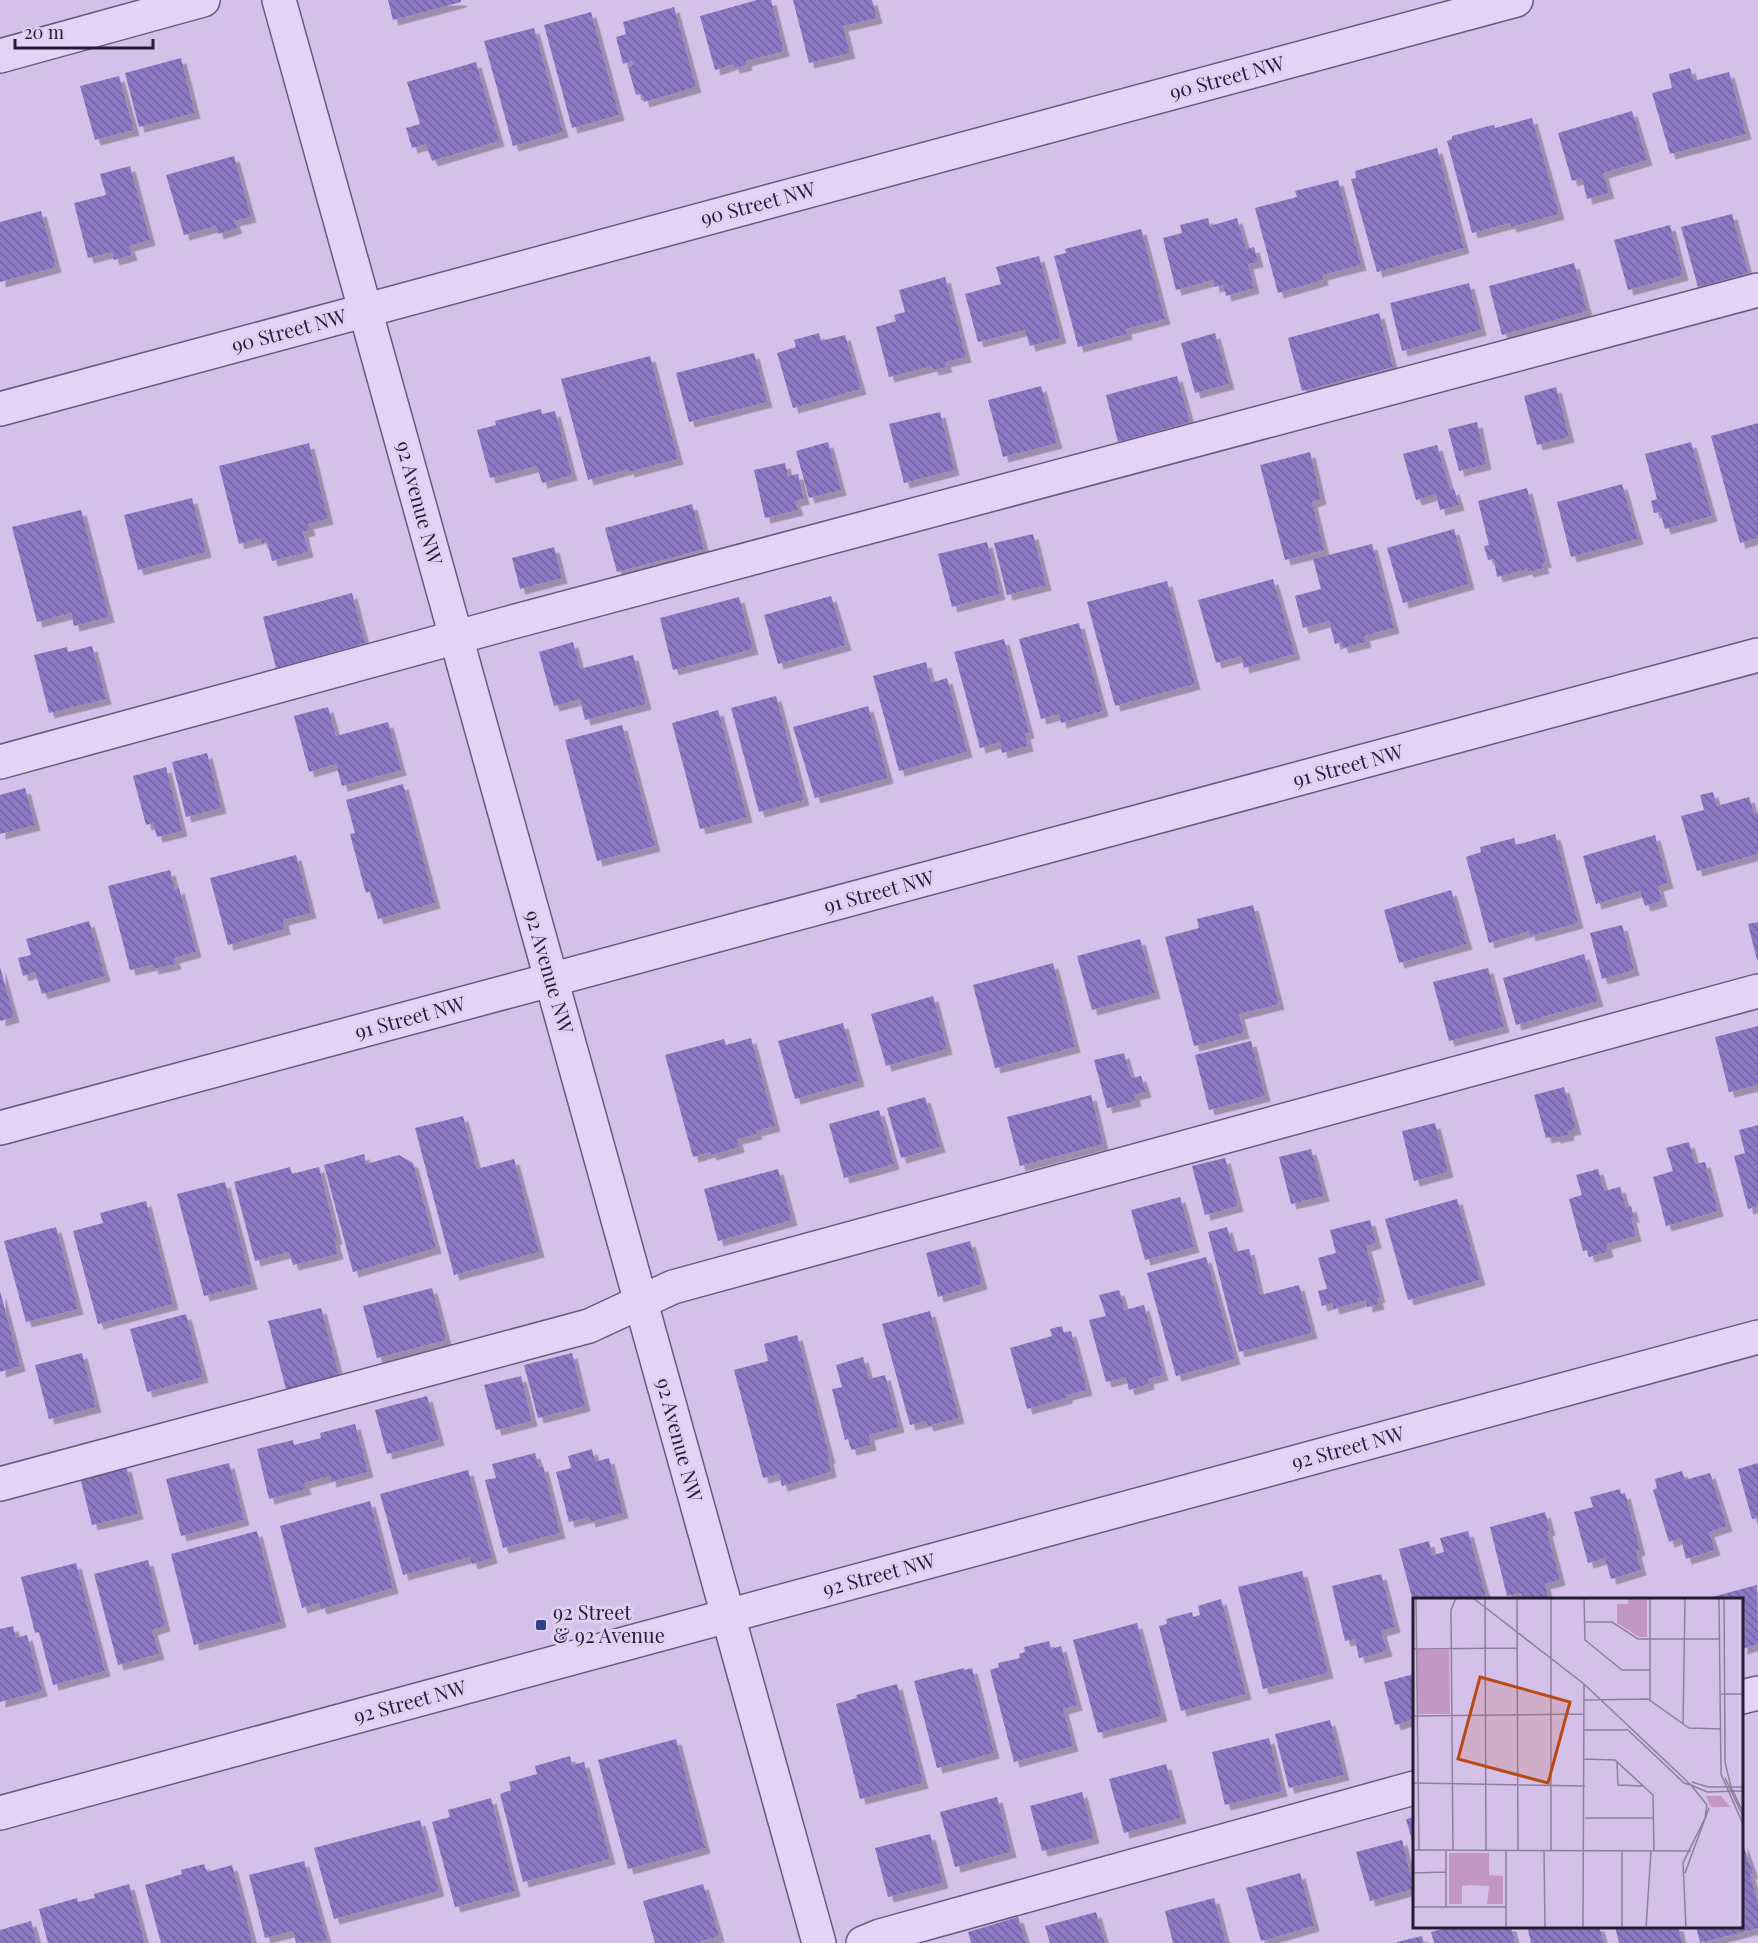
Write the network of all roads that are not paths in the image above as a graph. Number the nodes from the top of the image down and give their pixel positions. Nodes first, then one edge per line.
1 (204, 0) edge
2 (279, 0) edge
3 (1516, 0) edge
4 (0, 56) edge
5 (1758, 290) edge
6 (365, 310) junction
7 (0, 409) edge
8 (456, 638) junction
9 (1758, 655) edge
10 (0, 762) edge
11 (551, 980) junction
12 (1758, 991) edge
13 (0, 1128) edge
14 (641, 1302) junction
15 (1758, 1337) edge
16 (0, 1484) edge
17 (727, 1616) junction
18 (1758, 1693) edge
19 (1743, 1697) edge
20 (1413, 1788) edge
21 (0, 1813) edge
22 (819, 1943) edge
23 (863, 1943) edge

1 - 4 street
2 - 6 street, 92 Avenue NW
3 - 6 street, 90 Street NW
5 - 8 street
6 - 7 street, 90 Street NW
6 - 8 street, 92 Avenue NW
8 - 10 street
8 - 11 street, 92 Avenue NW
9 - 11 street, 91 Street NW
11 - 13 street, 91 Street NW
11 - 14 street, 92 Avenue NW
12 - 14 street
14 - 16 street
14 - 17 street, 92 Avenue NW
15 - 17 street, 92 Street NW
17 - 21 street, 92 Street NW
17 - 22 street, 92 Avenue NW
18 - 19 street
20 - 23 street

